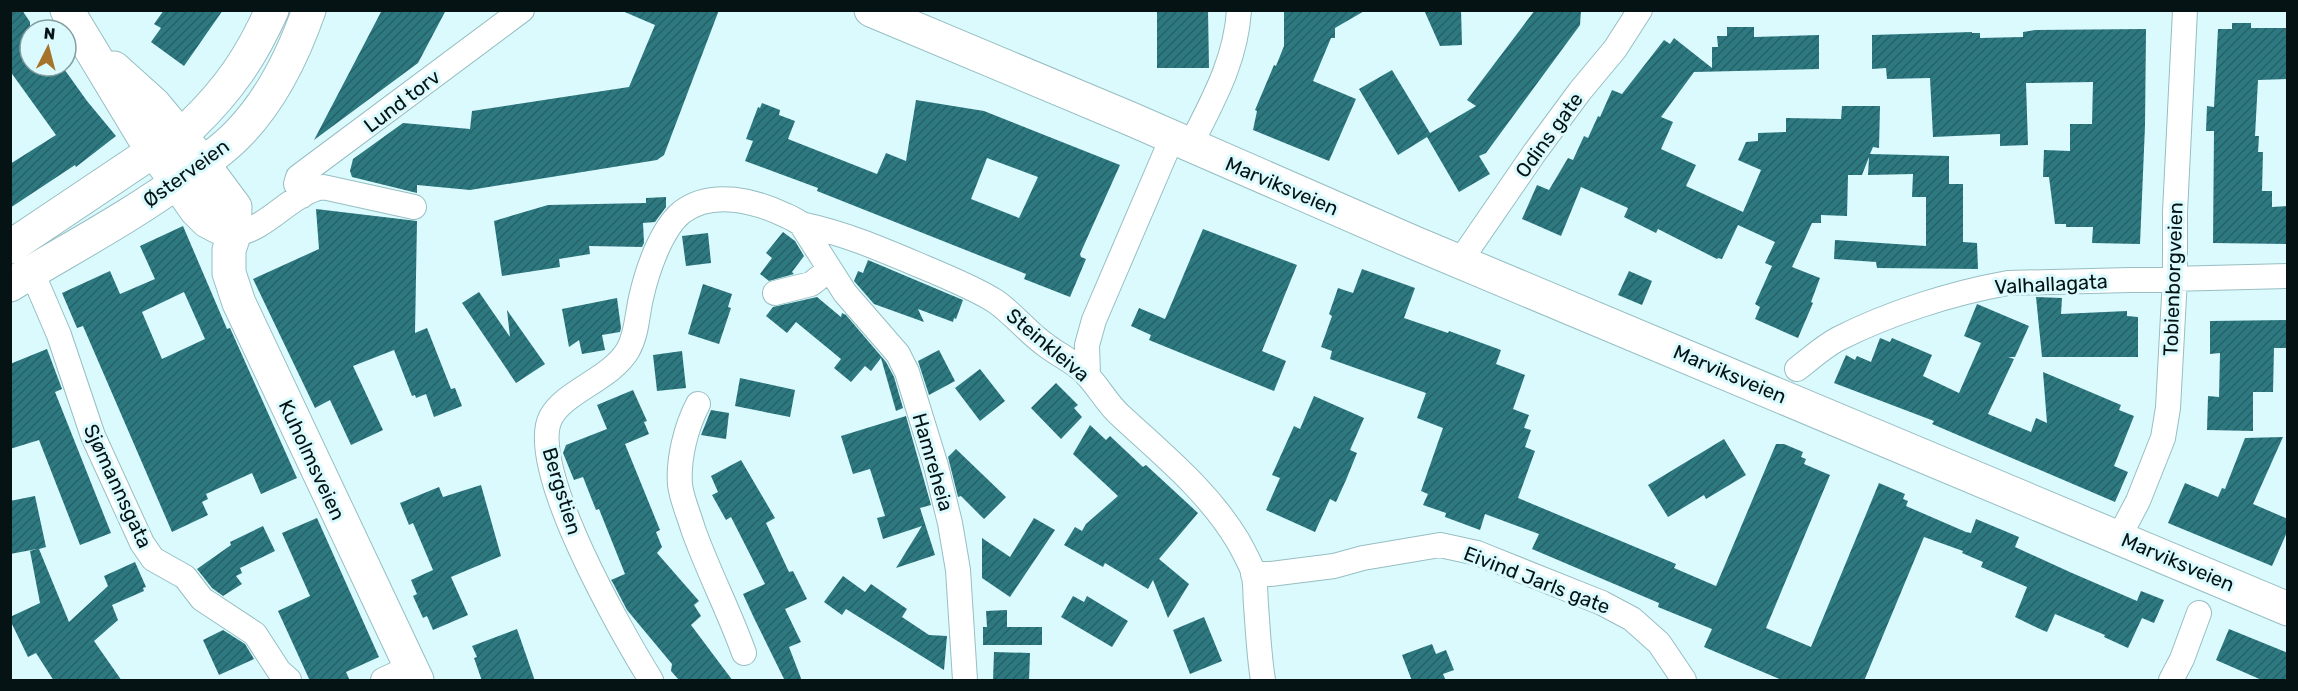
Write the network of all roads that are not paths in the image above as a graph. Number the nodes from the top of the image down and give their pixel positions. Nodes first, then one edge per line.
1 (272, 10) edge
2 (309, 10) edge
3 (522, 10) edge
4 (871, 10) edge
5 (1239, 10) edge
6 (1640, 10) edge
7 (2185, 10) edge
8 (78, 26) edge
9 (1181, 142) junction
10 (168, 144) junction
11 (203, 164) junction
12 (177, 183) junction
13 (302, 196) junction
14 (739, 200) joint
15 (414, 207) dead end
16 (801, 224) junction
17 (234, 235) junction
18 (10, 247) edge
19 (1460, 261) junction
20 (829, 270) junction
21 (2288, 276) edge
22 (21, 278) edge
23 (2175, 278) junction
24 (775, 293) dead end
25 (1797, 369) dead end
26 (1088, 375) junction
27 (698, 404) dead end
28 (2119, 537) junction
29 (1253, 573) junction
30 (2288, 609) edge
31 (2199, 613) dead end
32 (744, 653) dead end
33 (403, 676) edge
34 (289, 681) edge
35 (651, 681) edge
36 (965, 681) edge
37 (1263, 681) edge
38 (1684, 681) edge
39 (2171, 681) edge

1 - 10 main road, Østerveien
2 - 11 main road, Østerveien
3 - 13 street, Lund torv
4 - 9 main road, Marviksveien
5 - 9 street
6 - 19 street, Odins gate
7 - 23 street, Tobienborgveien
8 - 10 main road
9 - 19 main road, Marviksveien
9 - 26 street
10 - 11 main road, Kuholmsveien
10 - 12 main road
10 - 18 main road, Østerveien
11 - 12 main road, Østerveien
11 - 17 main road, Kuholmsveien
12 - 17 main road
12 - 22 main road, Østerveien
13 - 15 street
13 - 17 street
14 - 16 street, Steinkleiva
14 - 35 street, Bergstien
16 - 20 street, Hamreheia
16 - 26 street, Steinkleiva
17 - 33 main road, Kuholmsveien
19 - 28 main road, Marviksveien
20 - 24 street
20 - 36 street, Hamreheia
21 - 23 street, Valhallagata
22 - 34 street, Sjømannsgata
23 - 25 street, Valhallagata
23 - 28 street, Tobienborgveien
26 - 29 street, Steinkleiva
27 - 32 street
28 - 30 main road, Marviksveien
29 - 37 street, Steinkleiva
29 - 38 street, Eivind Jarls gate
31 - 39 street

